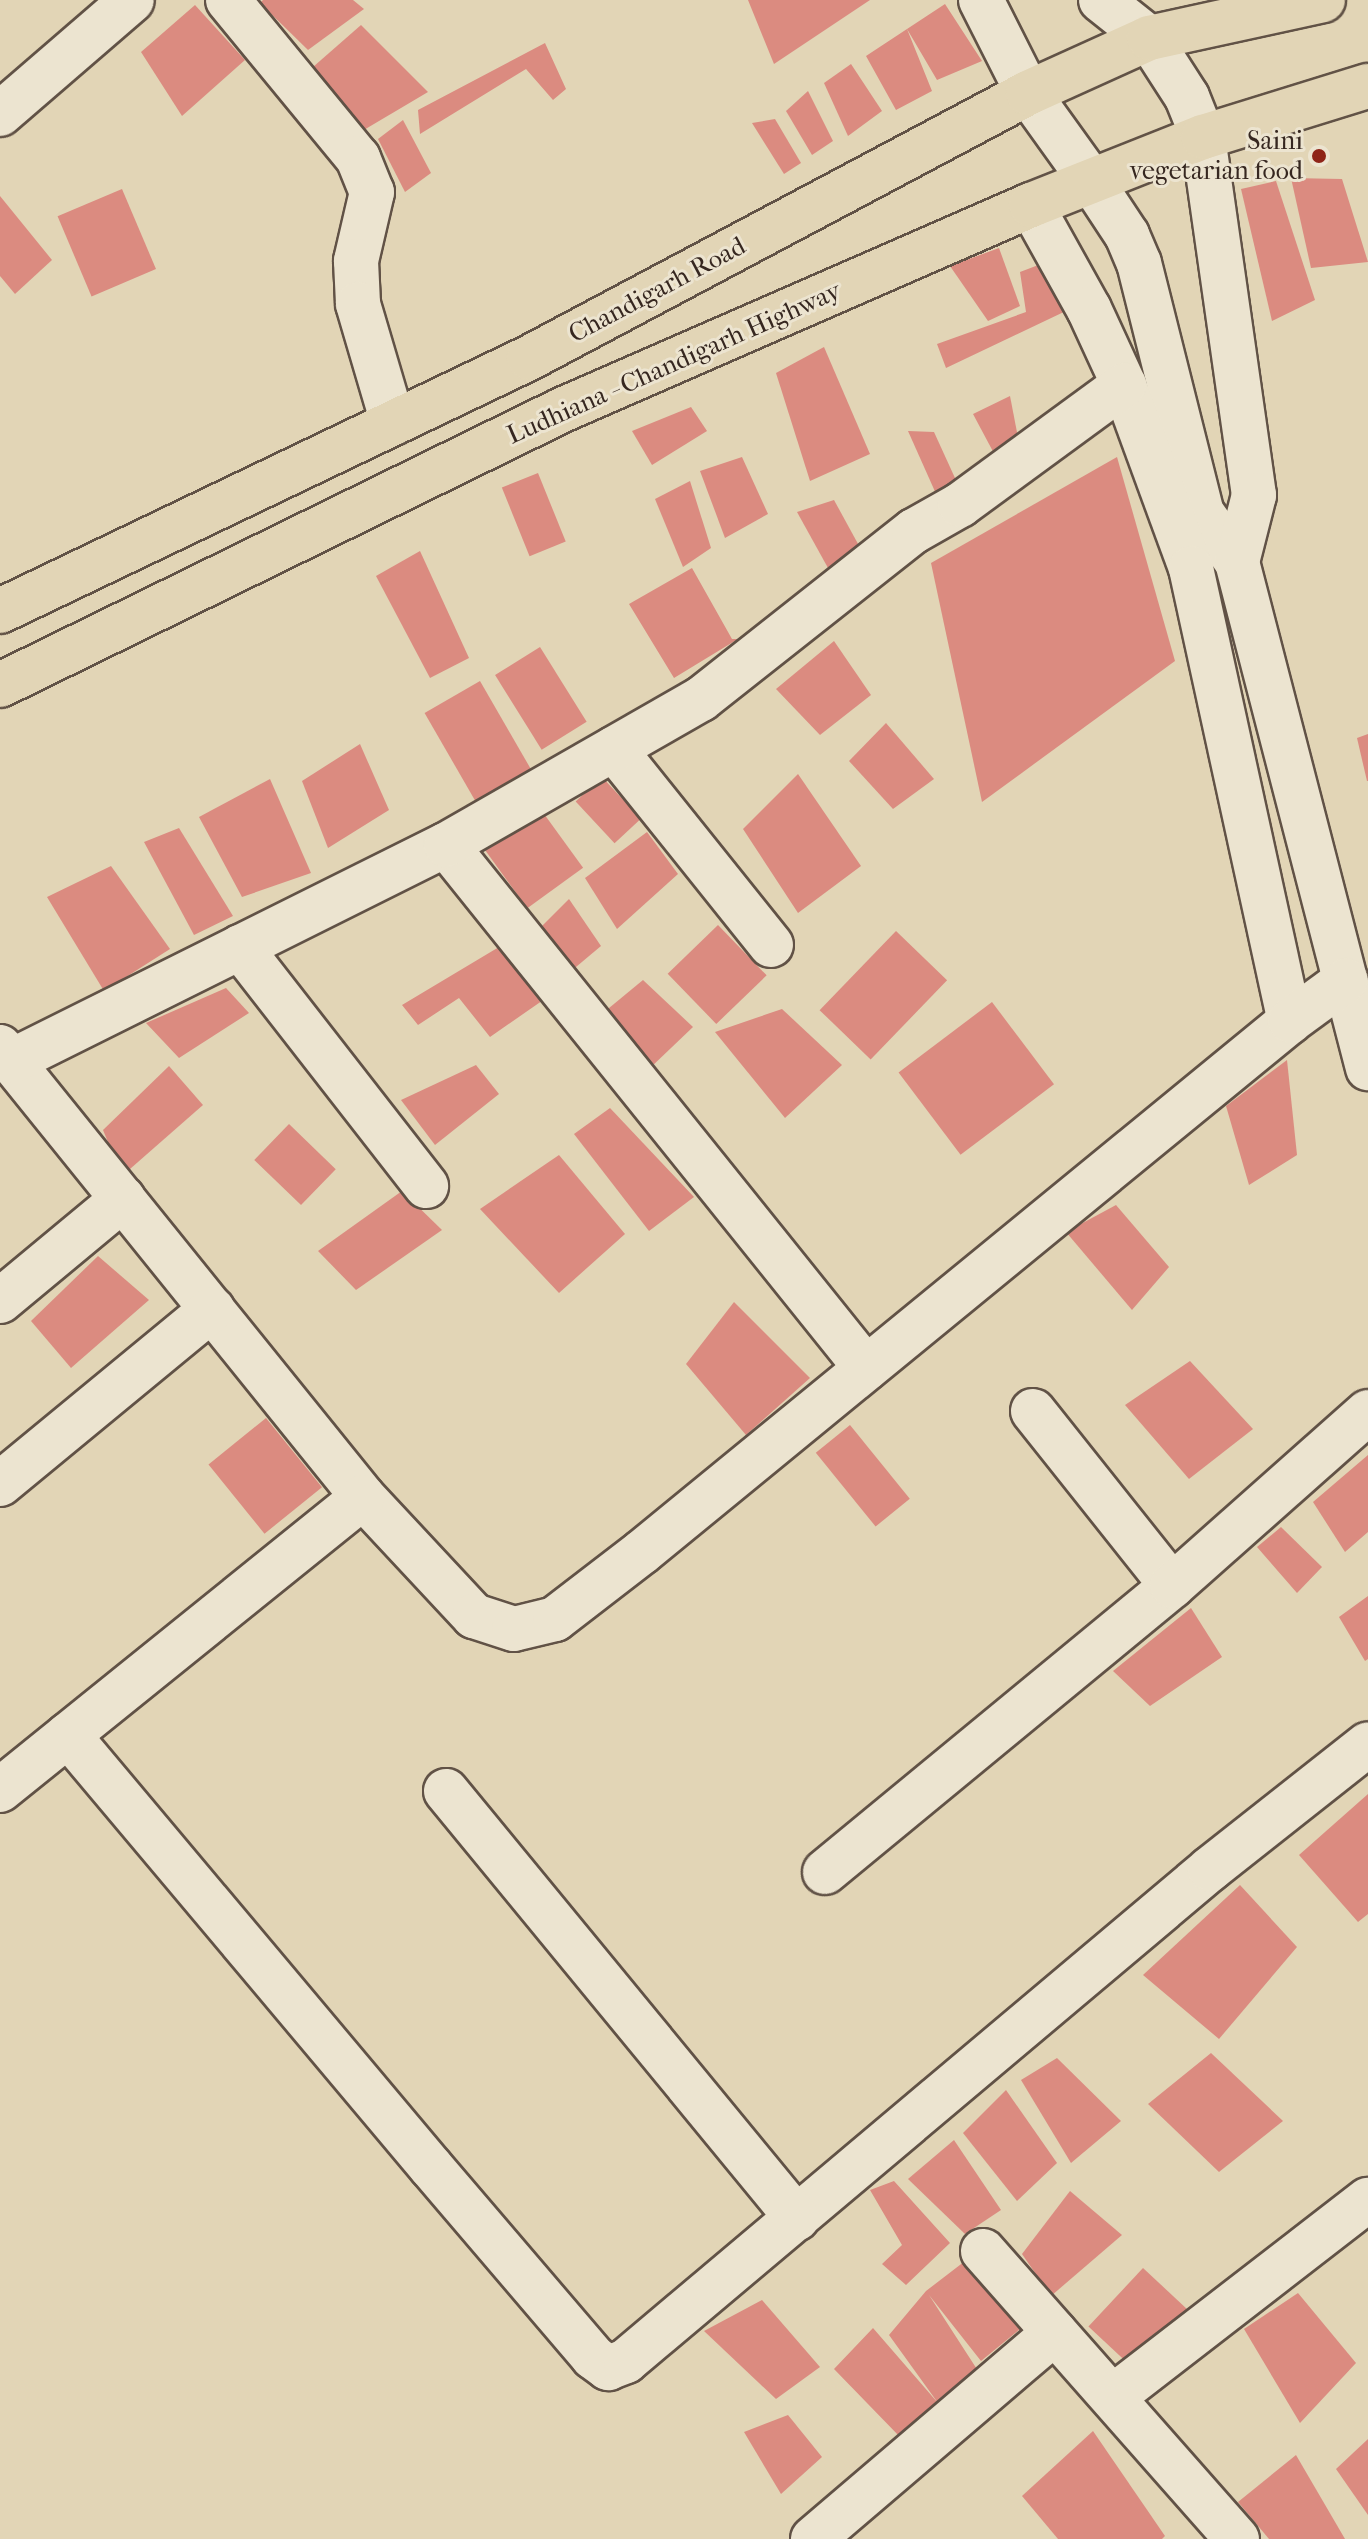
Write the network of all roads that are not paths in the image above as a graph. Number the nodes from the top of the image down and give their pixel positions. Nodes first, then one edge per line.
1 (132, 0) edge
2 (228, 0) edge
3 (981, 0) edge
4 (1101, 0) edge
5 (1323, 0) edge
6 (1195, 13) edge
7 (1149, 38) junction
8 (1368, 86) edge
9 (1028, 93) junction
10 (6, 95) edge
11 (1203, 137) junction
12 (1092, 182) junction
13 (1031, 205) junction
14 (1124, 385) junction
15 (393, 423) junction
16 (1237, 562) junction
17 (0, 611) edge
18 (0, 685) edge
19 (614, 749) junction
20 (446, 845) junction
21 (771, 945) dead end
22 (240, 947) junction
23 (1346, 980) junction
24 (1290, 1021) junction
25 (6, 1054) edge
26 (1368, 1068) edge
27 (426, 1186) dead end
28 (123, 1199) junction
29 (0, 1301) edge
30 (212, 1309) junction
31 (866, 1368) junction
32 (1033, 1411) dead end
33 (1368, 1412) edge
34 (0, 1484) edge
35 (363, 1497) junction
36 (1172, 1586) junction
37 (68, 1735) junction
38 (1368, 1744) edge
39 (0, 1790) edge
40 (446, 1791) dead end
41 (825, 1872) dead end
42 (1368, 2200) edge
43 (797, 2218) junction
44 (983, 2251) dead end
45 (1055, 2332) junction
46 (1114, 2396) junction
47 (1224, 2535) edge
48 (813, 2539) edge

1 - 10 street
2 - 15 street
3 - 9 street
4 - 7 street
5 - 6 main road, Chandigarh Road
6 - 7 main road, Chandigarh Road
7 - 9 main road, Chandigarh Road
7 - 11 street
8 - 11 main road, Ludhiana - Chandigarh Highway
9 - 12 street
9 - 15 main road, Chandigarh Road
11 - 12 main road, Ludhiana - Chandigarh Highway
11 - 16 street
12 - 13 main road, Ludhiana - Chandigarh Highway
12 - 16 street
13 - 14 street
13 - 18 main road, Ludhiana - Chandigarh Highway
14 - 19 street
14 - 24 street
15 - 17 main road, Chandigarh Road
16 - 23 street
19 - 20 street
19 - 21 street
20 - 22 street
20 - 31 street
22 - 25 street
22 - 27 street
23 - 24 street
23 - 26 street
24 - 31 street
25 - 28 street
28 - 29 street
28 - 30 street
30 - 34 street
30 - 35 street
31 - 35 street
32 - 36 street
33 - 36 street
35 - 37 street
36 - 41 street
37 - 39 street
37 - 43 street
38 - 43 street
40 - 43 street
42 - 46 street
44 - 45 street
45 - 46 street
45 - 48 street
46 - 47 street

